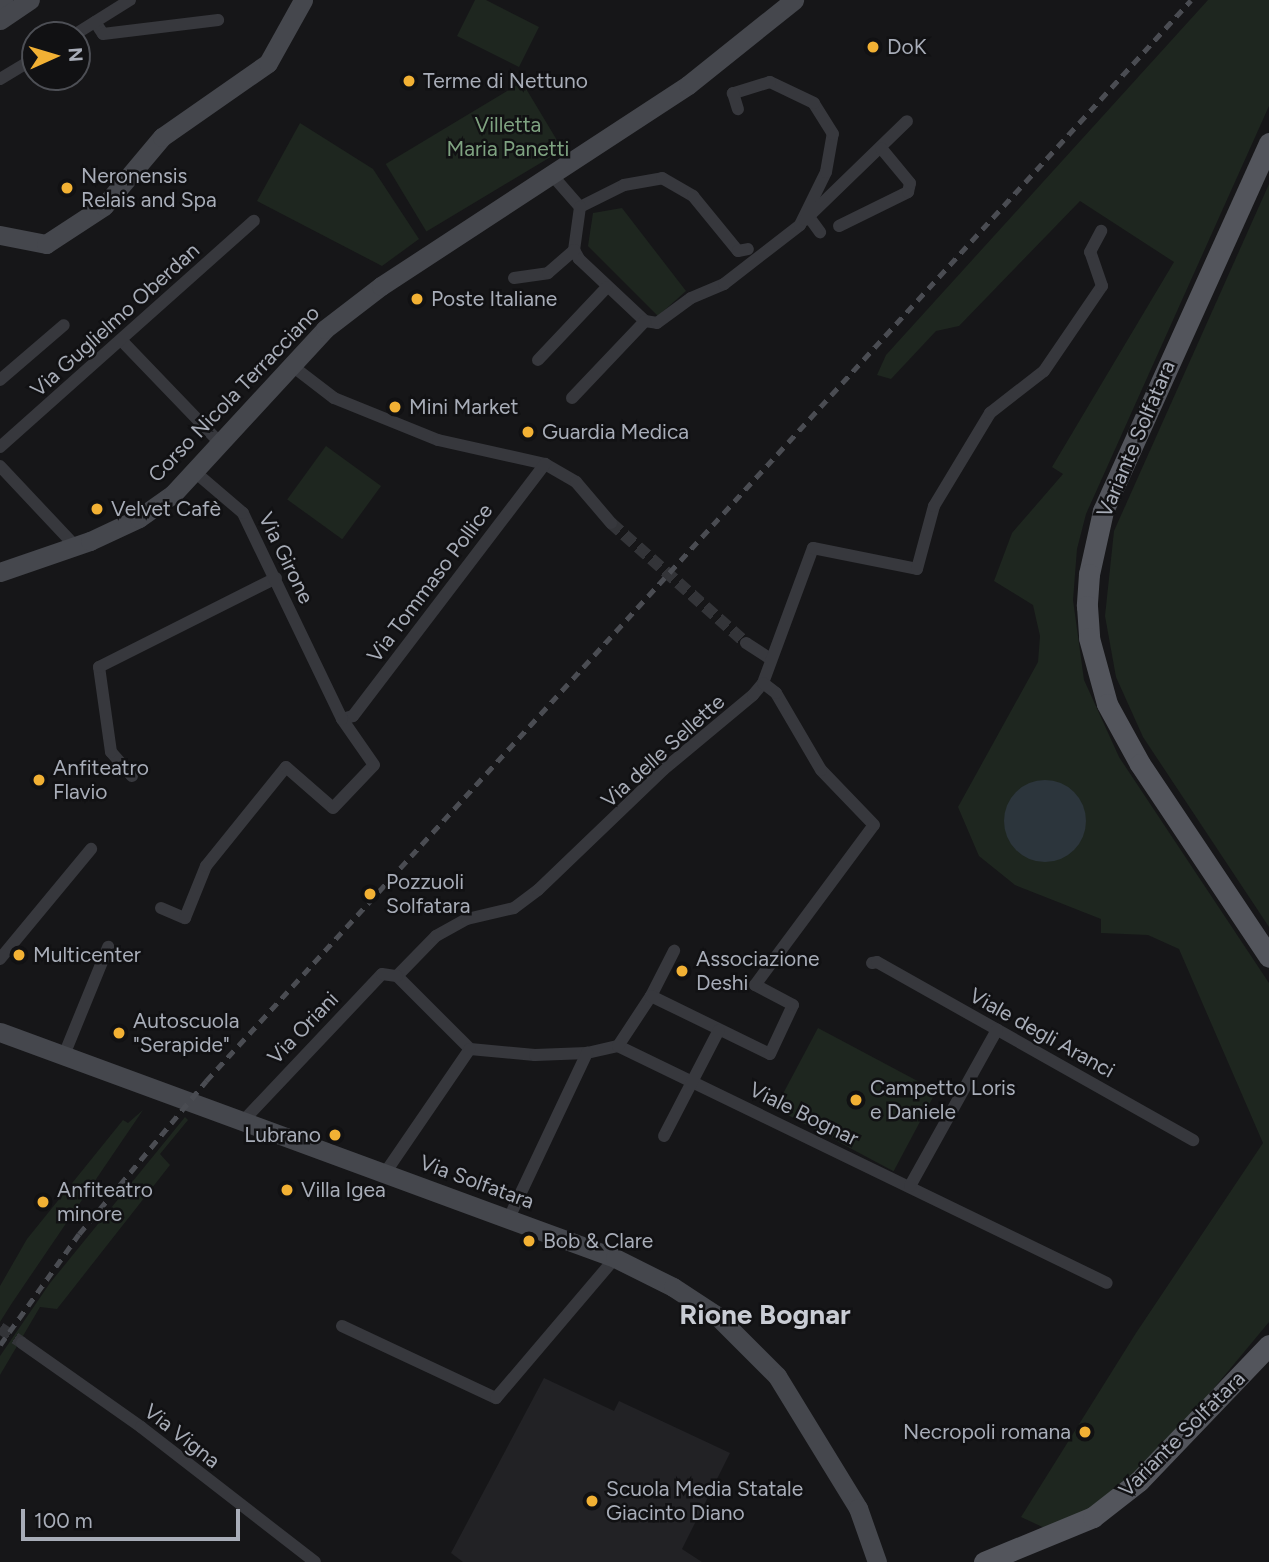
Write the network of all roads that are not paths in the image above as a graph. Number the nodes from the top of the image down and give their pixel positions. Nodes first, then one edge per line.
1 (30, 0) edge
2 (130, 0) edge
3 (303, 0) edge
4 (794, 0) edge
5 (0, 20) edge
6 (218, 20) dead end
7 (95, 22) junction
8 (91, 24) edge
9 (21, 66) edge
10 (0, 79) edge
11 (738, 110) dead end
12 (907, 121) dead end
13 (1269, 142) edge
14 (881, 148) junction
15 (552, 174) junction
16 (576, 203) junction
17 (254, 221) dead end
18 (804, 221) junction
19 (839, 226) dead end
20 (1101, 231) dead end
21 (820, 232) dead end
22 (0, 235) edge
23 (748, 249) dead end
24 (574, 250) junction
25 (514, 278) dead end
26 (607, 287) junction
27 (645, 321) junction
28 (64, 325) dead end
29 (122, 341) junction
30 (538, 360) dead end
31 (290, 365) junction
32 (0, 380) edge
33 (572, 398) dead end
34 (221, 444) junction
35 (0, 447) edge
36 (545, 464) junction
37 (0, 466) edge
38 (195, 472) junction
39 (611, 523) tunnel mouth
40 (75, 546) junction
41 (0, 572) edge
42 (276, 578) junction
43 (747, 643) tunnel mouth
44 (769, 659) junction
45 (763, 683) junction
46 (341, 719) junction
47 (132, 776) dead end
48 (90, 849) dead end
49 (161, 908) dead end
50 (108, 947) dead end
51 (674, 951) dead end
52 (1269, 957) edge
53 (0, 959) edge
54 (872, 963) dead end
55 (397, 976) junction
56 (651, 996) junction
57 (719, 1030) junction
58 (997, 1030) junction
59 (0, 1032) edge
60 (618, 1046) junction
61 (470, 1049) junction
62 (587, 1054) junction
63 (64, 1055) junction
64 (693, 1082) junction
65 (243, 1121) junction
66 (664, 1136) dead end
67 (1193, 1140) dead end
68 (385, 1173) junction
69 (910, 1186) junction
70 (509, 1217) junction
71 (615, 1258) junction
72 (1107, 1283) dead end
73 (342, 1325) dead end
74 (22, 1343) tunnel mouth
75 (1269, 1345) edge
76 (874, 1560) edge
77 (315, 1562) edge
78 (984, 1562) edge

1 - 5 main road
2 - 7 street
3 - 22 main road
4 - 15 main road, Corso Nicola Terracciano
6 - 7 street
7 - 8 street
9 - 10 street
11 - 18 street
12 - 14 street
13 - 52 main road, Variante Solfatara
14 - 18 street
14 - 19 street
15 - 16 street
15 - 31 main road, Corso Nicola Terracciano
16 - 23 street
16 - 24 street
17 - 29 street, Via Guglielmo Oberdan
18 - 21 street
18 - 27 street
20 - 44 street
24 - 25 street
24 - 26 street
26 - 27 street
26 - 30 street
27 - 33 street
28 - 32 street
29 - 34 street
29 - 35 street, Via Guglielmo Oberdan
31 - 34 main road, Corso Nicola Terracciano
31 - 36 street
34 - 38 main road, Corso Nicola Terracciano
36 - 39 street
36 - 46 street, Via Tommaso Pollice
37 - 40 street
38 - 40 main road, Corso Nicola Terracciano
38 - 42 street, Via Girone
40 - 41 main road, Corso Nicola Terracciano
42 - 46 street, Via Girone
42 - 47 street
43 - 44 street
44 - 45 street
45 - 55 street, Via delle Sellette
45 - 57 street
46 - 49 street, Via Girone
48 - 53 street
50 - 63 street
51 - 56 street
54 - 58 street, Viale degli Aranci
55 - 61 street
55 - 65 street, Via Oriani
56 - 57 street
56 - 60 street
57 - 64 street
58 - 67 street, Viale degli Aranci
58 - 69 street
59 - 63 main road, Via Solfatara
60 - 62 street
60 - 64 street, Viale Bognar
61 - 62 street
61 - 68 street
62 - 70 street
63 - 65 main road, Via Solfatara
64 - 66 street
64 - 69 street, Viale Bognar
65 - 68 main road, Via Solfatara
68 - 70 main road, Via Solfatara
69 - 72 street, Viale Bognar
70 - 71 main road, Via Solfatara
71 - 73 street
71 - 76 main road, Via Solfatara
74 - 77 street, Via Vigna
75 - 78 main road, Variante Solfatara

